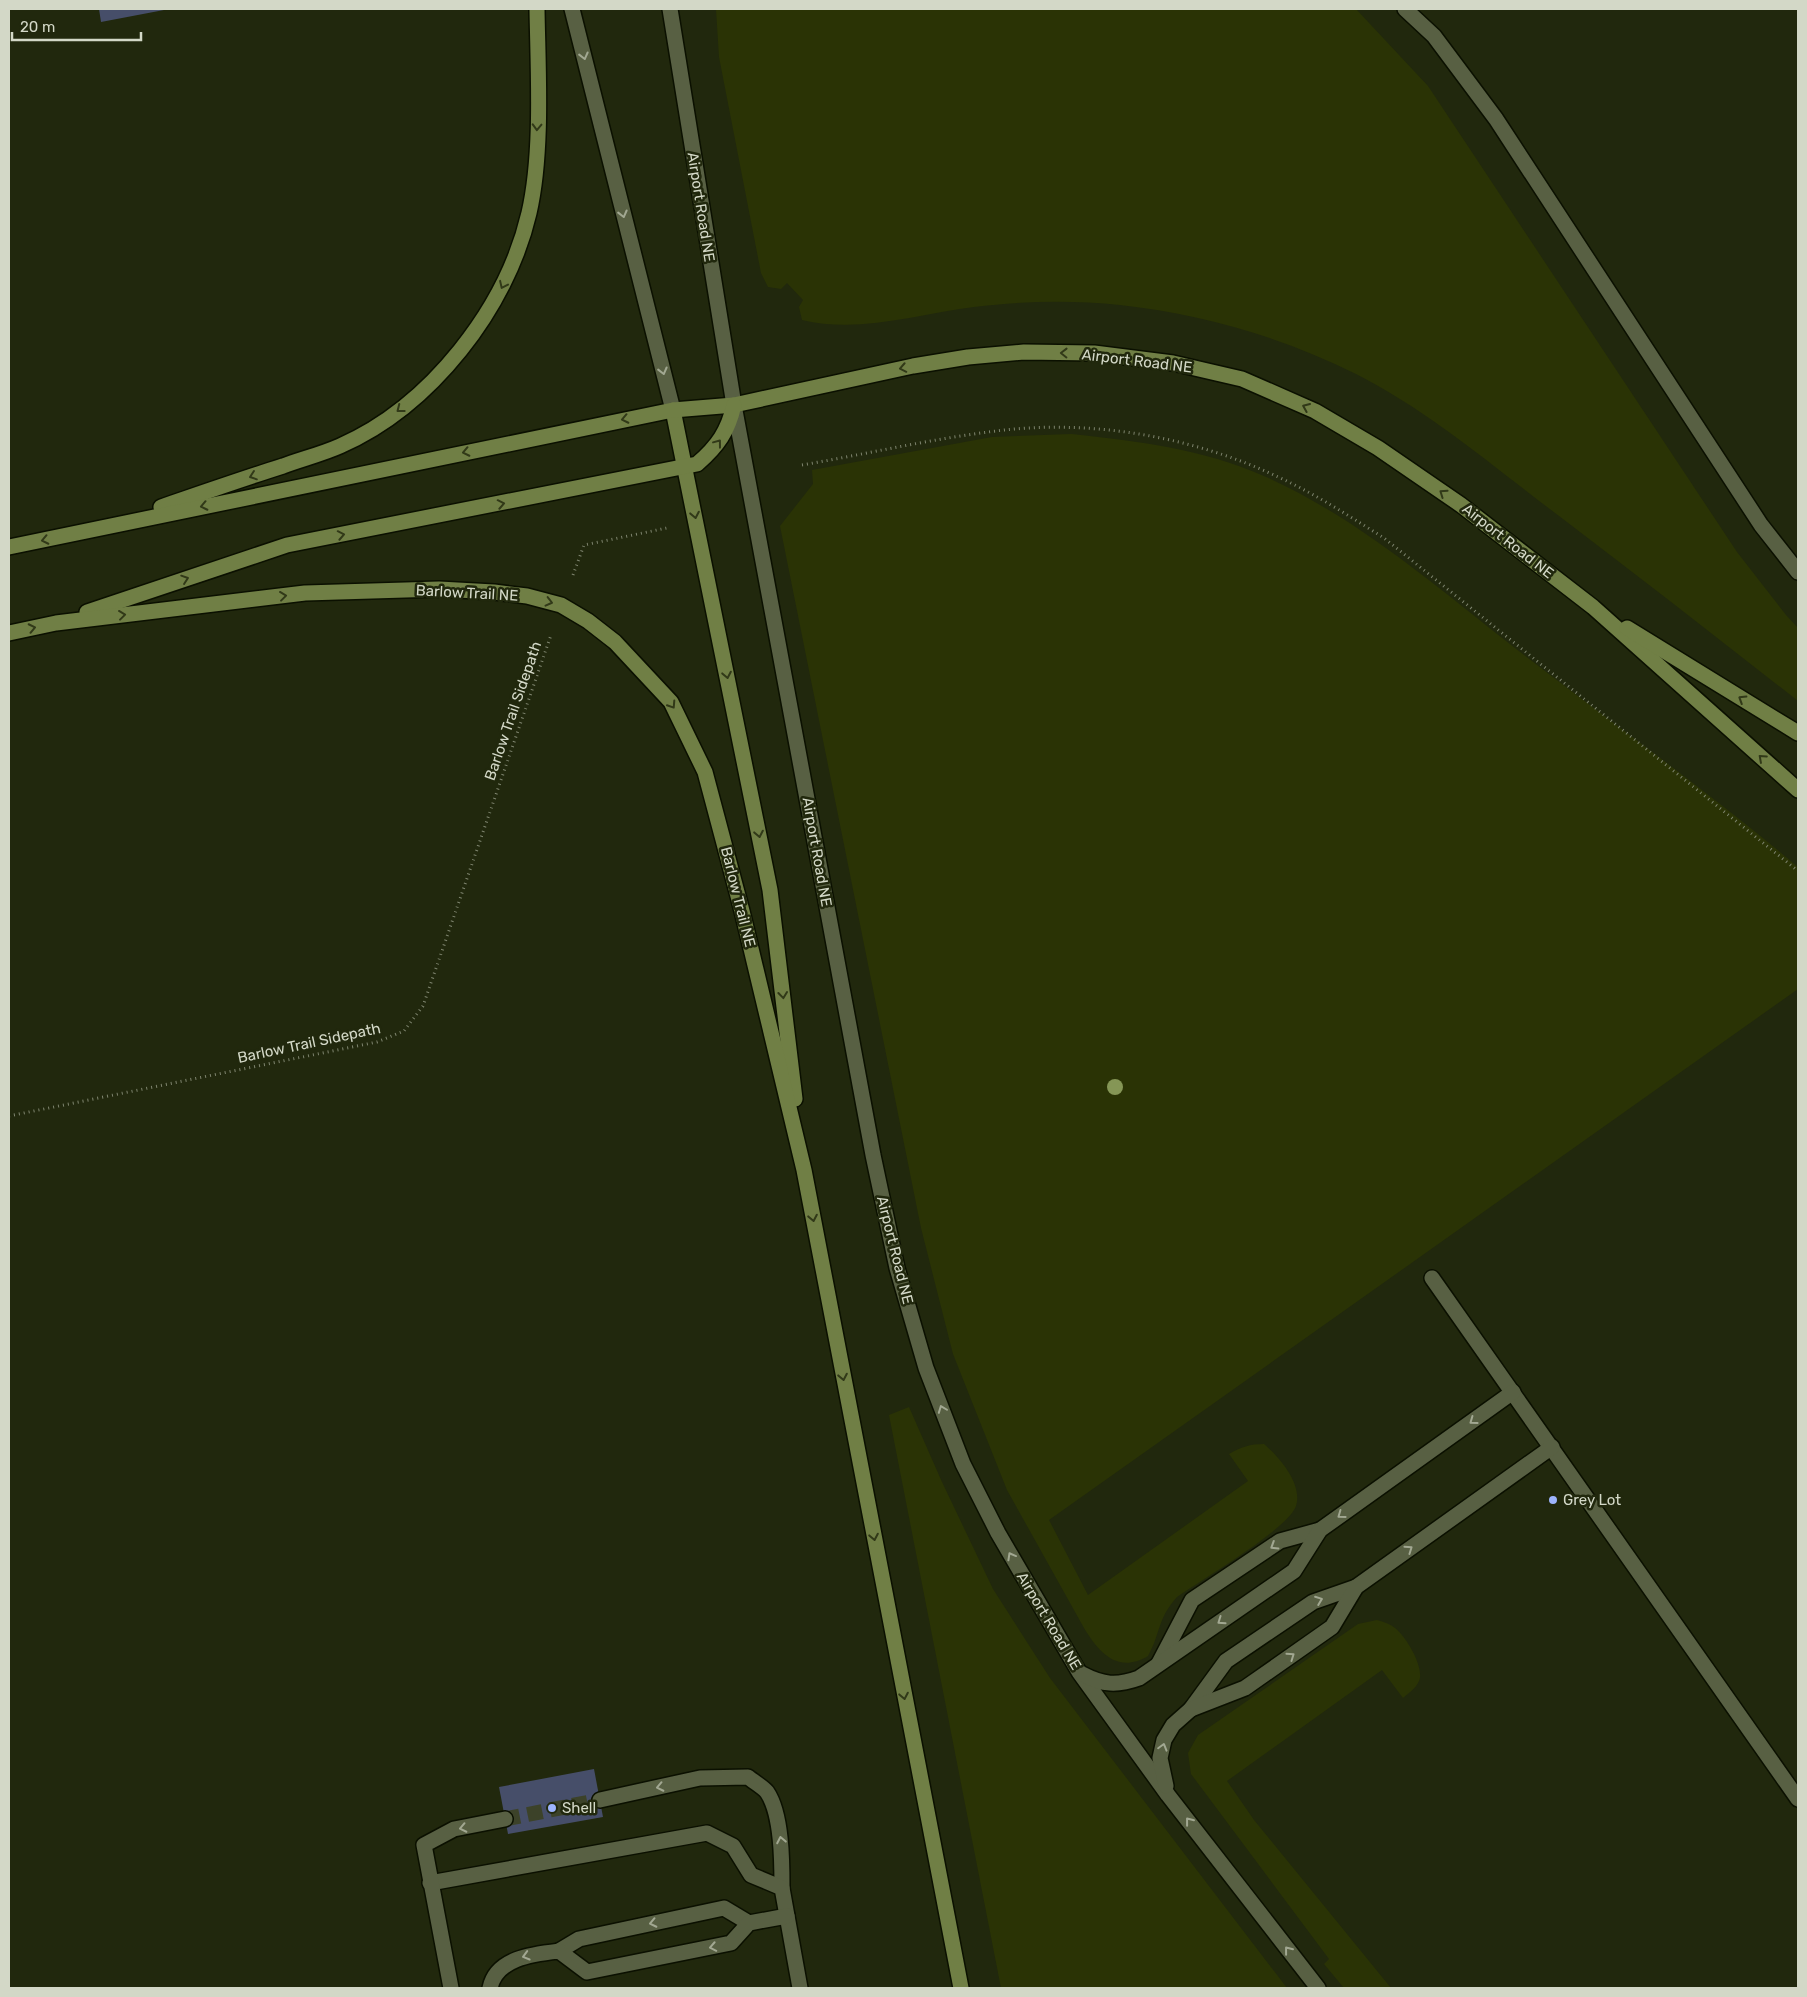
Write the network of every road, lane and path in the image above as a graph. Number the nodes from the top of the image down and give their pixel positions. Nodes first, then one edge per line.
1 (537, 9) edge
2 (546, 9) edge
3 (572, 9) edge
4 (670, 9) edge
5 (1405, 9) edge
6 (538, 94) junction
7 (734, 405) junction
8 (673, 410) junction
9 (802, 466) dead end
10 (685, 468) junction
11 (98, 528) junction
12 (667, 528) dead end
13 (9, 547) edge
14 (1798, 572) edge
15 (573, 575) dead end
16 (1593, 607) junction
17 (56, 623) junction
18 (9, 633) edge
19 (551, 635) dead end
20 (1798, 733) edge
21 (1798, 790) edge
22 (1798, 871) edge
23 (9, 1116) edge
24 (804, 1170) junction
25 (1432, 1278) dead end
26 (1513, 1392) junction
27 (1552, 1447) junction
28 (1320, 1530) junction
29 (1356, 1587) junction
30 (1158, 1665) junction
31 (1079, 1672) junction
32 (1191, 1709) junction
33 (1168, 1795) junction
34 (1798, 1798) edge
35 (600, 1800) tunnel mouth
36 (505, 1819) tunnel mouth
37 (430, 1883) junction
38 (782, 1888) junction
39 (787, 1916) junction
40 (749, 1923) junction
41 (559, 1951) junction
42 (451, 1988) edge
43 (490, 1988) edge
44 (800, 1988) edge
45 (961, 1988) edge
46 (1318, 1988) edge

1 - 6 main road
2 - 6 main road
3 -> 8 street
4 - 7 street, Airport Road NE
5 - 14 street
6 -> 11 main road
7 - 8 main road, Airport Road NE
10 -> 7 main road
16 -> 7 main road, Airport Road NE
31 -> 7 street, Airport Road NE
8 - 10 main road
8 -> 11 main road
9 - 22 path
17 -> 10 main road
10 -> 24 main road
11 -> 13 main road
12 - 15 path
20 -> 16 main road, Airport Road NE
21 -> 16 main road, Airport Road NE
18 -> 17 main road, Barlow Trail NE
17 -> 24 main road, Barlow Trail NE
19 - 23 path, Barlow Trail Sidepath
24 -> 45 main road
25 - 26 street
26 - 27 street
26 -> 28 street
29 -> 27 street
27 - 34 street
28 -> 30 street
28 -> 30 street
32 -> 29 street
32 -> 29 street
30 - 31 street
31 - 33 street, Airport Road NE
33 -> 32 street
46 -> 33 street, Airport Road NE
38 -> 35 street
36 -> 37 street
37 - 38 street
37 - 42 street
38 - 39 street
39 - 40 street
39 - 44 street
40 -> 41 street
40 -> 41 street
41 -> 43 street

